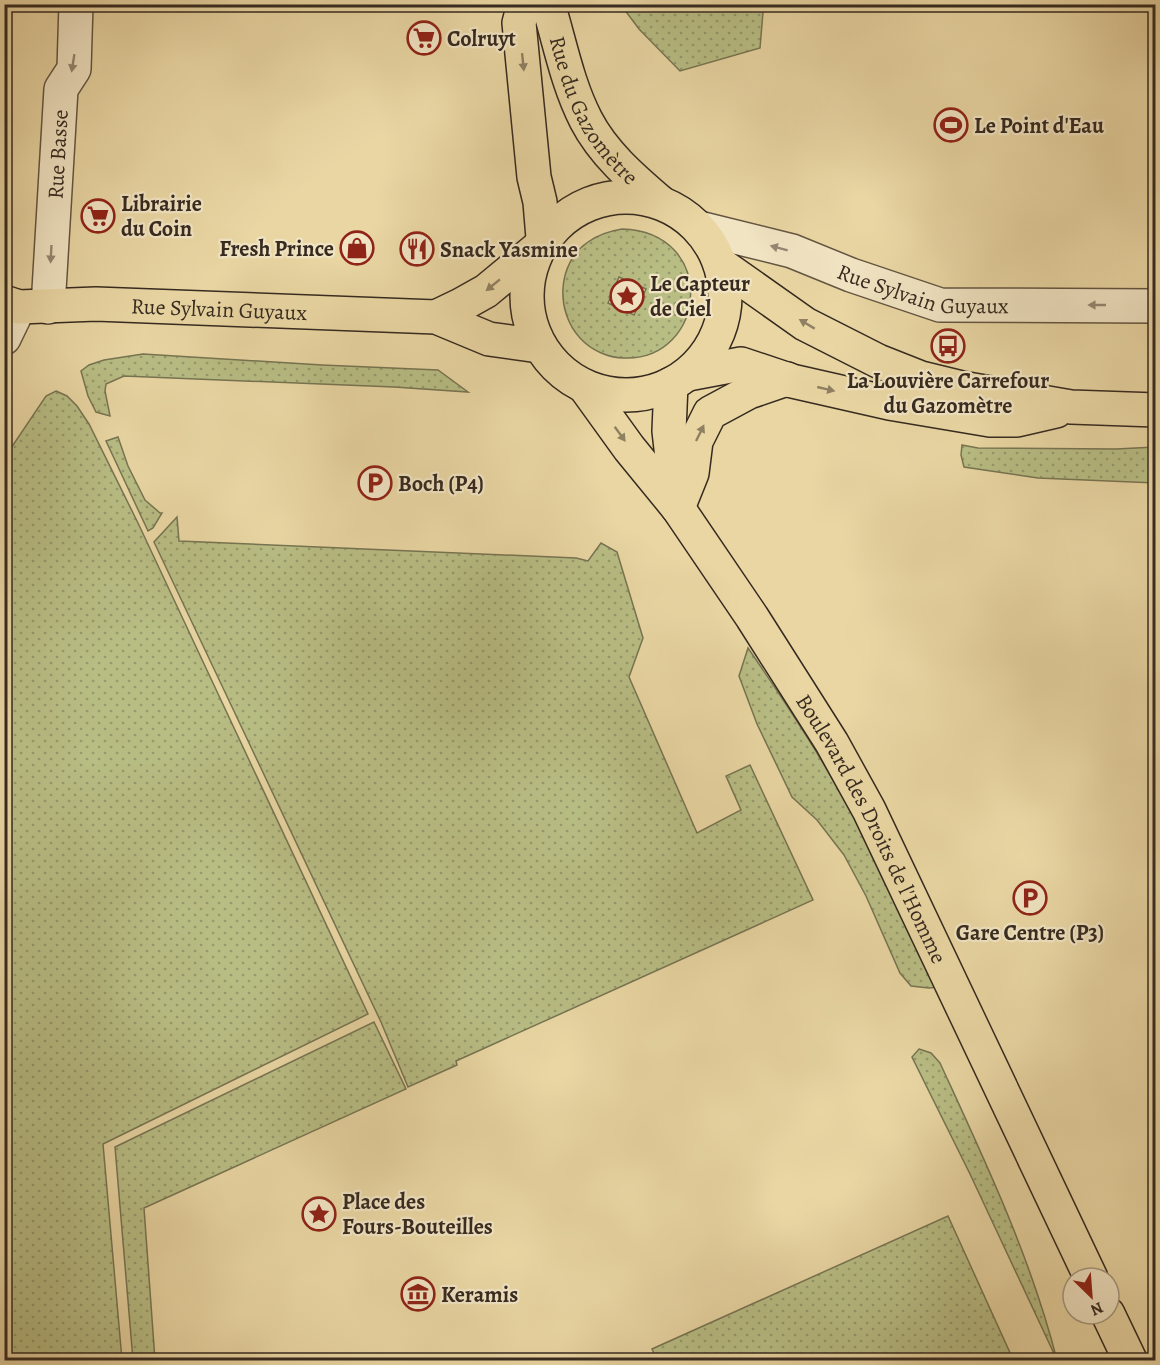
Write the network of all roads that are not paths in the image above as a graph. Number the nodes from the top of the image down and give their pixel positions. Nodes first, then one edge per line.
1 (76, 4) edge
2 (524, 4) edge
3 (548, 4) edge
4 (660, 202) junction
5 (699, 228) junction
6 (541, 243) junction
7 (720, 264) junction
8 (24, 305) edge
9 (1155, 306) edge
10 (436, 317) junction
11 (4, 338) edge
12 (539, 346) junction
13 (680, 379) junction
14 (787, 379) junction
15 (585, 387) junction
16 (1071, 407) junction
17 (1155, 410) edge
18 (678, 508) junction
19 (1085, 1266) edge
20 (1114, 1326) edge
21 (1130, 1360) edge

1 -> 8 street, Rue Basse
2 -> 6 main road, Rue du Gazomètre
3 - 4 main road, Rue du Gazomètre
4 - 5 main road
4 - 6 main road
5 - 7 main road
9 -> 5 street, Rue Sylvain Guyaux
6 -> 10 main road, Rue Sylvain Guyaux
6 - 12 main road
7 - 13 main road
16 -> 7 main road
8 - 10 main road, Rue Sylvain Guyaux
8 - 11 street
10 - 12 main road, Rue Sylvain Guyaux
12 - 15 main road
13 - 14 main road
13 - 15 main road
13 - 18 main road, Boulevard des Droits de l'Homme
14 -> 16 main road
18 -> 14 main road
15 -> 18 main road
16 - 17 main road
18 - 19 main road, Boulevard des Droits de l'Homme
20 - 21 main road

